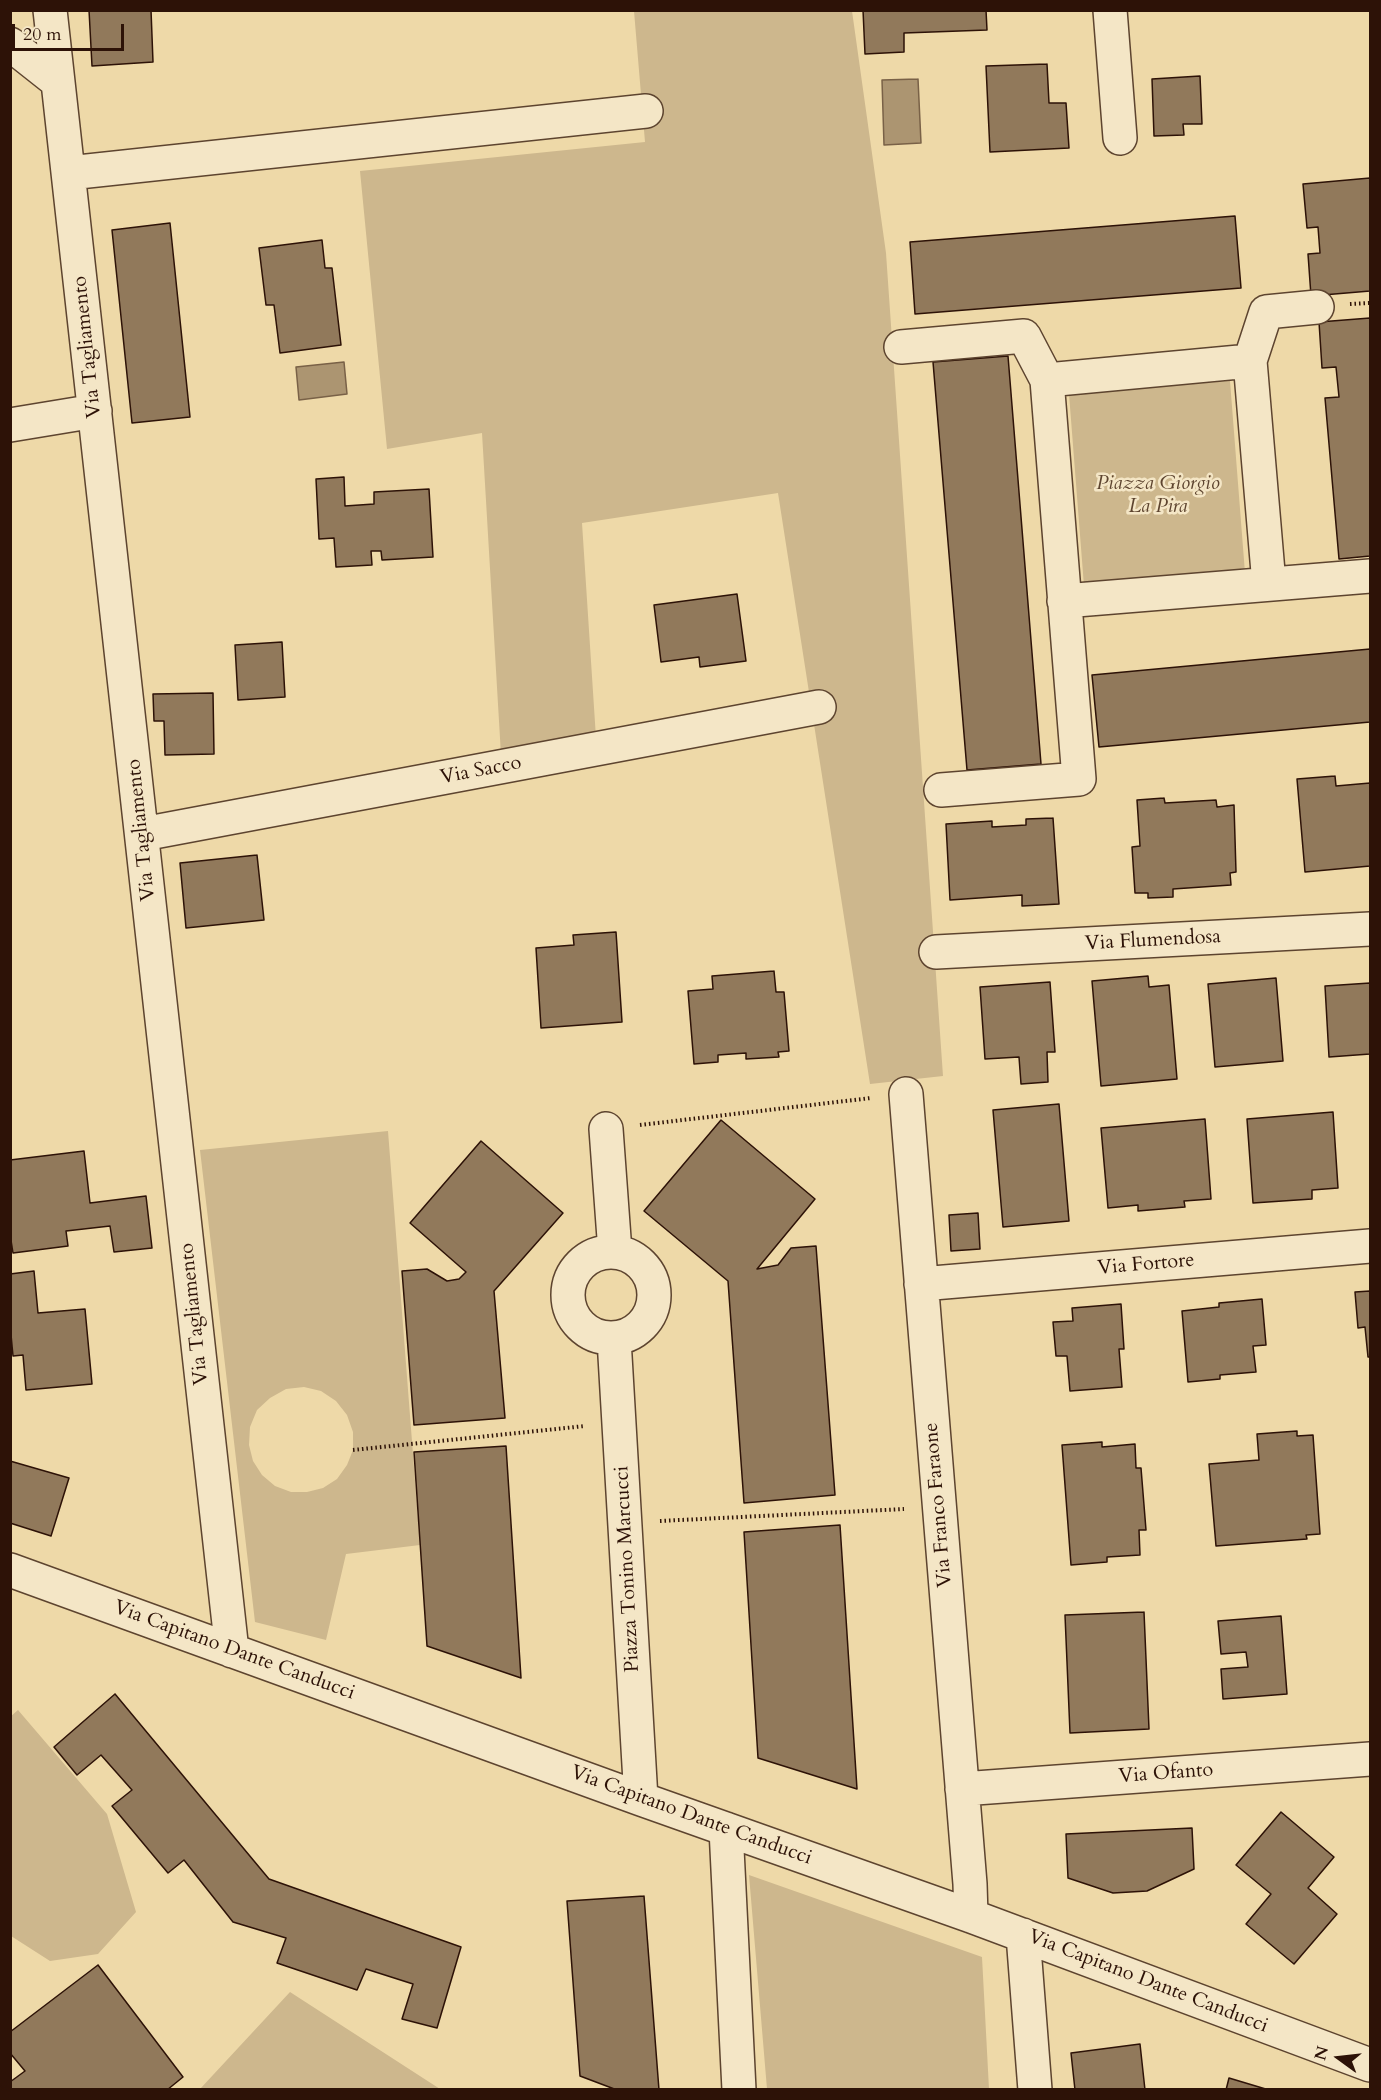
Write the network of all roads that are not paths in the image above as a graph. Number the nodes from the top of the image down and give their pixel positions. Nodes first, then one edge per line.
1 (50, 10) edge
2 (1110, 10) edge
3 (10, 44) edge
4 (58, 82) junction
5 (646, 111) dead end
6 (1120, 138) dead end
7 (69, 173) junction
8 (1317, 307) dead end
9 (901, 347) dead end
10 (1250, 362) junction
11 (1047, 380) junction
12 (95, 411) junction
13 (10, 425) edge
14 (1371, 576) edge
15 (1269, 584) junction
16 (1064, 600) junction
17 (819, 707) dead end
18 (941, 790) dead end
19 (143, 834) junction
20 (1371, 929) edge
21 (936, 952) dead end
22 (906, 1094) road end
23 (606, 1129) road end
24 (1371, 1246) edge
25 (615, 1252) junction
26 (921, 1284) junction
27 (614, 1339) junction
28 (10, 1570) edge
29 (232, 1650) junction
30 (1371, 1759) edge
31 (962, 1789) junction
32 (641, 1799) junction
33 (726, 1828) junction
34 (971, 1916) junction
35 (1023, 1935) junction
36 (1371, 2065) edge
37 (739, 2090) edge
38 (1035, 2090) edge

1 - 4 street, Via Tagliamento
2 - 6 street
3 - 4 street
4 - 7 street, Via Tagliamento
5 - 7 street
7 - 12 street, Via Tagliamento
8 - 10 street
9 - 11 street
10 - 11 street
10 - 15 street
11 - 16 street
12 - 13 street
12 - 19 street, Via Tagliamento
14 - 15 street
15 - 16 street
16 - 18 street
17 - 19 street, Via Sacco
19 - 29 street, Via Tagliamento
20 - 21 street, Via Flumendosa
22 - 26 street, Via Franco Faraone
23 - 25 street
24 - 26 street, Via Fortore
25 - 27 street
25 - 27 street
26 - 31 street, Via Franco Faraone
27 - 32 street, Piazza Tonino Marcucci
28 - 29 street, Via Capitano Dante Canducci
29 - 32 street, Via Capitano Dante Canducci
30 - 31 street, Via Ofanto
31 - 34 street, Via Franco Faraone
32 - 33 street, Via Capitano Dante Canducci
33 - 34 street, Via Capitano Dante Canducci
33 - 37 street
34 - 35 street, Via Capitano Dante Canducci
35 - 36 street, Via Capitano Dante Canducci
35 - 38 street

